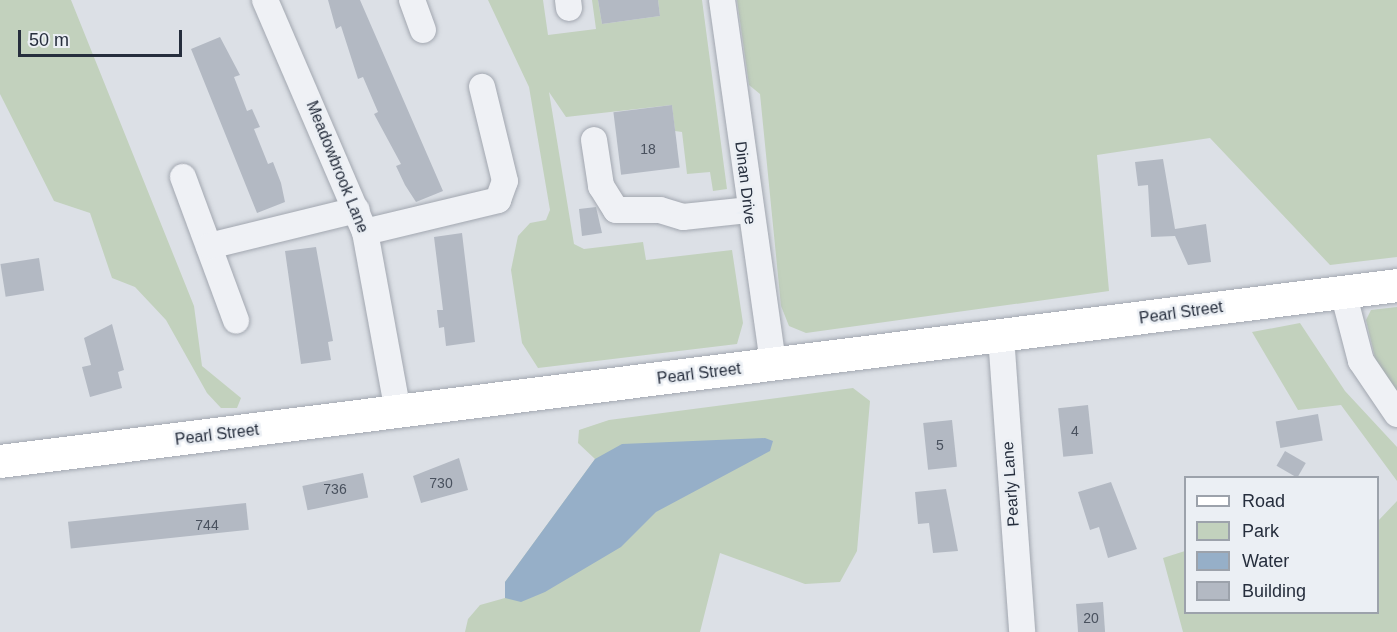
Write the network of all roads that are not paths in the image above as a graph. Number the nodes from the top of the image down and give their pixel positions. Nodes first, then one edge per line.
1 (265, 0) edge
2 (412, 0) edge
3 (722, 0) edge
4 (423, 30) dead end
5 (482, 87) dead end
6 (594, 140) dead end
7 (183, 177) dead end
8 (748, 210) junction
9 (361, 221) junction
10 (209, 246) junction
11 (1397, 285) edge
12 (1343, 292) junction
13 (236, 320) dead end
14 (1001, 336) junction
15 (773, 365) junction
16 (398, 412) junction
17 (1397, 414) edge
18 (0, 461) edge
19 (1022, 632) edge

1 - 9 street, Meadowbrook Lane
2 - 4 street
3 - 8 street, Dinan Drive
5 - 9 street
6 - 8 street
7 - 10 street
8 - 15 street, Dinan Drive
9 - 10 street
9 - 16 street, Meadowbrook Lane
10 - 13 street
11 - 12 main road, Pearl Street
12 - 14 main road, Pearl Street
12 - 17 street
14 - 15 main road, Pearl Street
14 - 19 street, Pearly Lane
15 - 16 main road, Pearl Street
16 - 18 main road, Pearl Street

